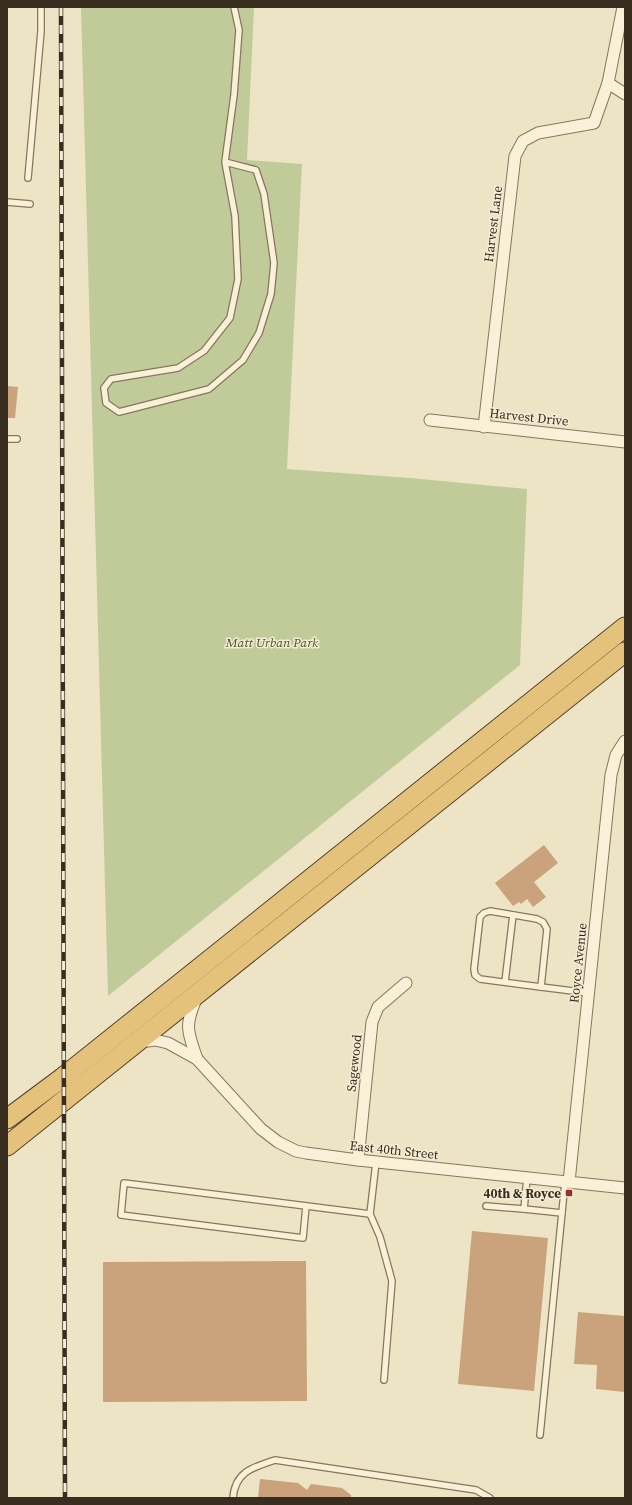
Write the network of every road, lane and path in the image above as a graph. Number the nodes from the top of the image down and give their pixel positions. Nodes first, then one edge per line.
1 (41, 7) edge
2 (234, 7) edge
3 (623, 7) edge
4 (622, 26) edge
5 (608, 83) junction
6 (625, 94) edge
7 (226, 162) junction
8 (28, 178) dead end
9 (7, 202) edge
10 (30, 204) dead end
11 (430, 420) dead end
12 (484, 427) junction
13 (7, 438) edge
14 (17, 439) dead end
15 (625, 442) edge
16 (625, 627) edge
17 (625, 652) edge
18 (622, 745) edge
19 (513, 915) junction
20 (505, 982) junction
21 (406, 983) dead end
22 (541, 987) junction
23 (198, 993) junction
24 (589, 993) junction
25 (137, 1043) junction
26 (197, 1060) junction
27 (7, 1119) edge
28 (7, 1146) edge
29 (358, 1160) junction
30 (376, 1162) junction
31 (526, 1178) junction
32 (567, 1182) junction
33 (625, 1188) edge
34 (306, 1206) junction
35 (486, 1206) dead end
36 (524, 1209) junction
37 (562, 1213) junction
38 (370, 1214) junction
39 (384, 1380) dead end
40 (540, 1435) dead end
41 (233, 1498) edge
42 (490, 1498) edge

1 - 8 lane
2 - 7 lane
3 - 4 street
4 - 5 street
5 - 6 street
5 - 12 street, Harvest Lane
7 - 7 lane
9 - 10 lane
11 - 12 street, Harvest Drive
12 - 15 street, Harvest Drive
13 - 14 lane
16 - 27 highway
17 - 23 highway
18 - 24 street, Royce Avenue
19 - 20 lane
19 - 20 lane
19 - 22 lane
20 - 22 lane
21 - 29 street, Sagewood
22 - 24 lane
23 - 25 highway
23 - 26 street
24 - 32 street, Royce Avenue
25 - 26 street
25 - 28 highway
26 - 29 street, East 40th Street
29 - 30 street, East 40th Street
30 - 31 street, East 40th Street
30 - 38 lane
31 - 32 street, East 40th Street
31 - 36 lane
32 - 33 street, East 40th Street
32 - 37 lane
34 - 34 lane
34 - 38 lane
35 - 36 lane
36 - 37 lane
37 - 40 lane
38 - 39 lane
41 - 42 lane

